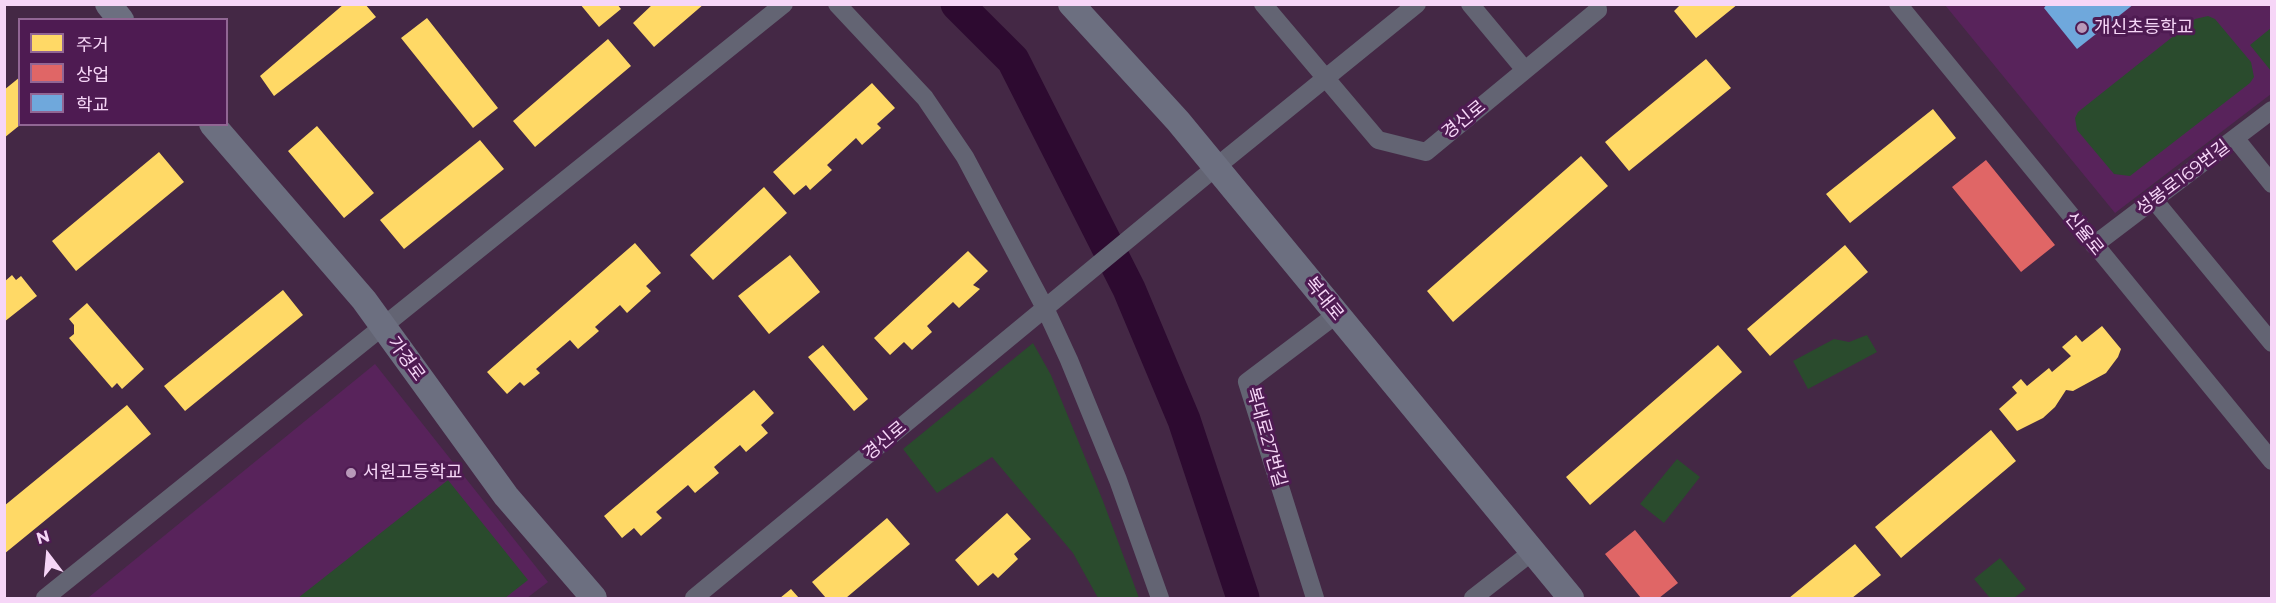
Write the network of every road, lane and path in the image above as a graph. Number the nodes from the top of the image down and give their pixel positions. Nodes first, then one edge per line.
1 (108, 4) edge
2 (784, 4) edge
3 (837, 4) edge
4 (1071, 4) edge
5 (1263, 4) edge
6 (1417, 4) edge
7 (1470, 4) edge
8 (1597, 4) edge
9 (1898, 4) edge
10 (119, 18) edge
11 (1525, 70) junction
12 (1326, 78) junction
13 (2271, 110) edge
14 (214, 126) edge
15 (2235, 138) junction
16 (1216, 167) junction
17 (2271, 184) edge
18 (2154, 200) junction
19 (2094, 245) junction
20 (1046, 308) junction
21 (1337, 314) junction
22 (383, 327) junction
23 (2271, 343) edge
24 (2271, 461) edge
25 (1532, 552) junction
26 (45, 598) edge
27 (594, 598) edge
28 (694, 598) edge
29 (1160, 598) edge
30 (1315, 598) edge
31 (1473, 598) edge
32 (1571, 598) edge

1 - 10 street
2 - 22 street
3 - 20 street
4 - 16 street, 복대로
5 - 12 street, 경신로
6 - 12 street
7 - 11 street
8 - 11 street, 경신로
9 - 19 street, 신율로
11 - 12 street, 경신로
12 - 16 street
13 - 15 street, 성봉로169번길
14 - 22 street, 가경로
15 - 17 street
15 - 18 street, 성봉로169번길
16 - 20 street, 경신로
16 - 21 street, 복대로
18 - 19 street, 성봉로169번길
18 - 23 street
19 - 24 street, 신율로
20 - 28 street, 경신로
20 - 29 street
21 - 25 street, 복대로
21 - 30 street, 복대로27번길
22 - 26 street
22 - 27 street, 가경로
25 - 31 street
25 - 32 street, 복대로

